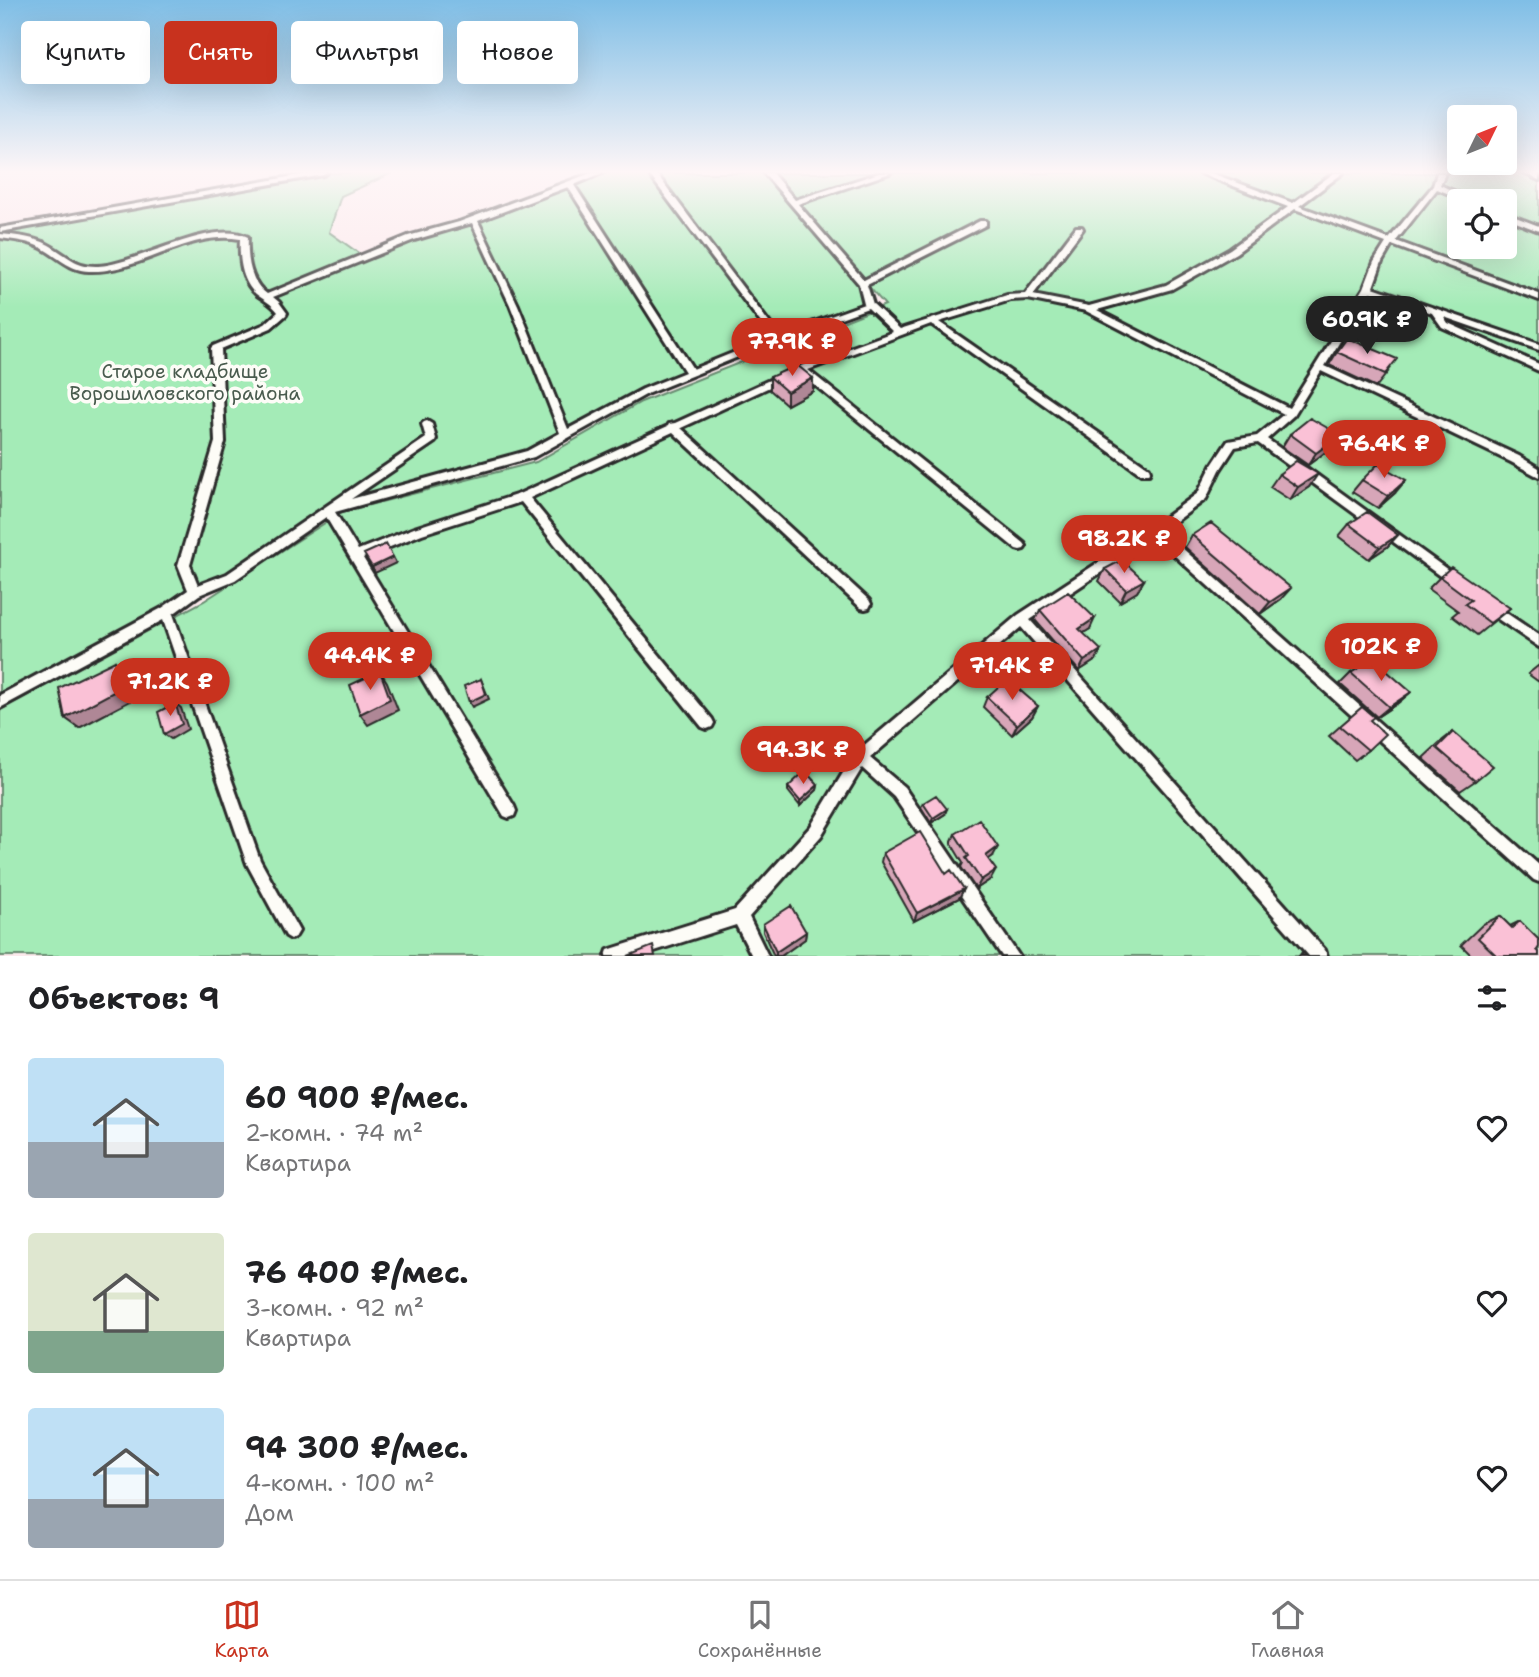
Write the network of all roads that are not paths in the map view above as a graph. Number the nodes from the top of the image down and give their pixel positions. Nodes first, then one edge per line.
1 (70, 218) edge
2 (480, 218) edge
3 (592, 218) edge
4 (686, 218) edge
5 (806, 218) edge
6 (1279, 218) edge
7 (1322, 218) edge
8 (1410, 218) edge
9 (474, 220) junction
10 (1517, 220) edge
11 (983, 223) dead end
12 (1079, 229) dead end
13 (1539, 229) edge
14 (0, 230) edge
15 (0, 236) edge
16 (1390, 243) junction
17 (863, 284) junction
18 (1368, 288) junction
19 (268, 296) junction
20 (1028, 296) junction
21 (1539, 297) edge
22 (869, 305) junction
23 (1089, 309) junction
24 (1436, 313) junction
25 (932, 321) junction
26 (899, 333) junction
27 (772, 340) junction
28 (1539, 347) edge
29 (1320, 367) junction
30 (1539, 368) edge
31 (800, 369) junction
32 (691, 373) junction
33 (1291, 413) junction
34 (427, 424) dead end
35 (673, 426) junction
36 (566, 435) junction
37 (1261, 439) junction
38 (1145, 471) dead end
39 (1539, 473) edge
40 (523, 497) junction
41 (328, 510) junction
42 (1155, 531) junction
43 (1020, 546) dead end
44 (355, 556) junction
45 (1461, 585) edge
46 (195, 592) junction
47 (1483, 601) edge
48 (865, 604) dead end
49 (166, 612) junction
50 (1022, 619) junction
51 (1539, 642) edge
52 (0, 702) edge
53 (707, 723) dead end
54 (860, 758) junction
55 (509, 811) dead end
56 (1539, 876) edge
57 (740, 916) junction
58 (291, 931) dead end
59 (614, 956) edge
60 (761, 956) edge
61 (1011, 956) edge
62 (1319, 956) edge

1 - 14 lane
2 - 9 lane
3 - 32 lane
4 - 27 lane
5 - 17 lane
6 - 23 lane
7 - 16 lane
8 - 16 lane
9 - 19 lane
9 - 36 lane
10 - 13 lane
11 - 17 lane
12 - 20 lane
15 - 19 lane
16 - 18 lane
16 - 21 lane
17 - 22 lane
18 - 24 lane
18 - 29 lane
19 - 46 lane
20 - 23 lane
20 - 25 lane
22 - 26 lane
22 - 27 lane
23 - 33 lane
24 - 28 lane
24 - 30 lane
25 - 26 lane
25 - 38 lane
26 - 31 lane
27 - 32 lane
29 - 33 lane
29 - 39 lane
31 - 35 lane
31 - 43 lane
32 - 36 lane
33 - 37 lane
34 - 41 lane
35 - 40 lane
35 - 48 lane
36 - 41 lane
37 - 42 lane
37 - 45 lane
40 - 44 lane
40 - 53 lane
41 - 44 lane
41 - 46 lane
42 - 50 lane
42 - 56 lane
44 - 55 lane
46 - 49 lane
47 - 51 lane
49 - 52 lane
49 - 58 lane
50 - 54 lane
50 - 62 lane
54 - 57 lane
54 - 61 lane
57 - 59 lane
57 - 60 lane

